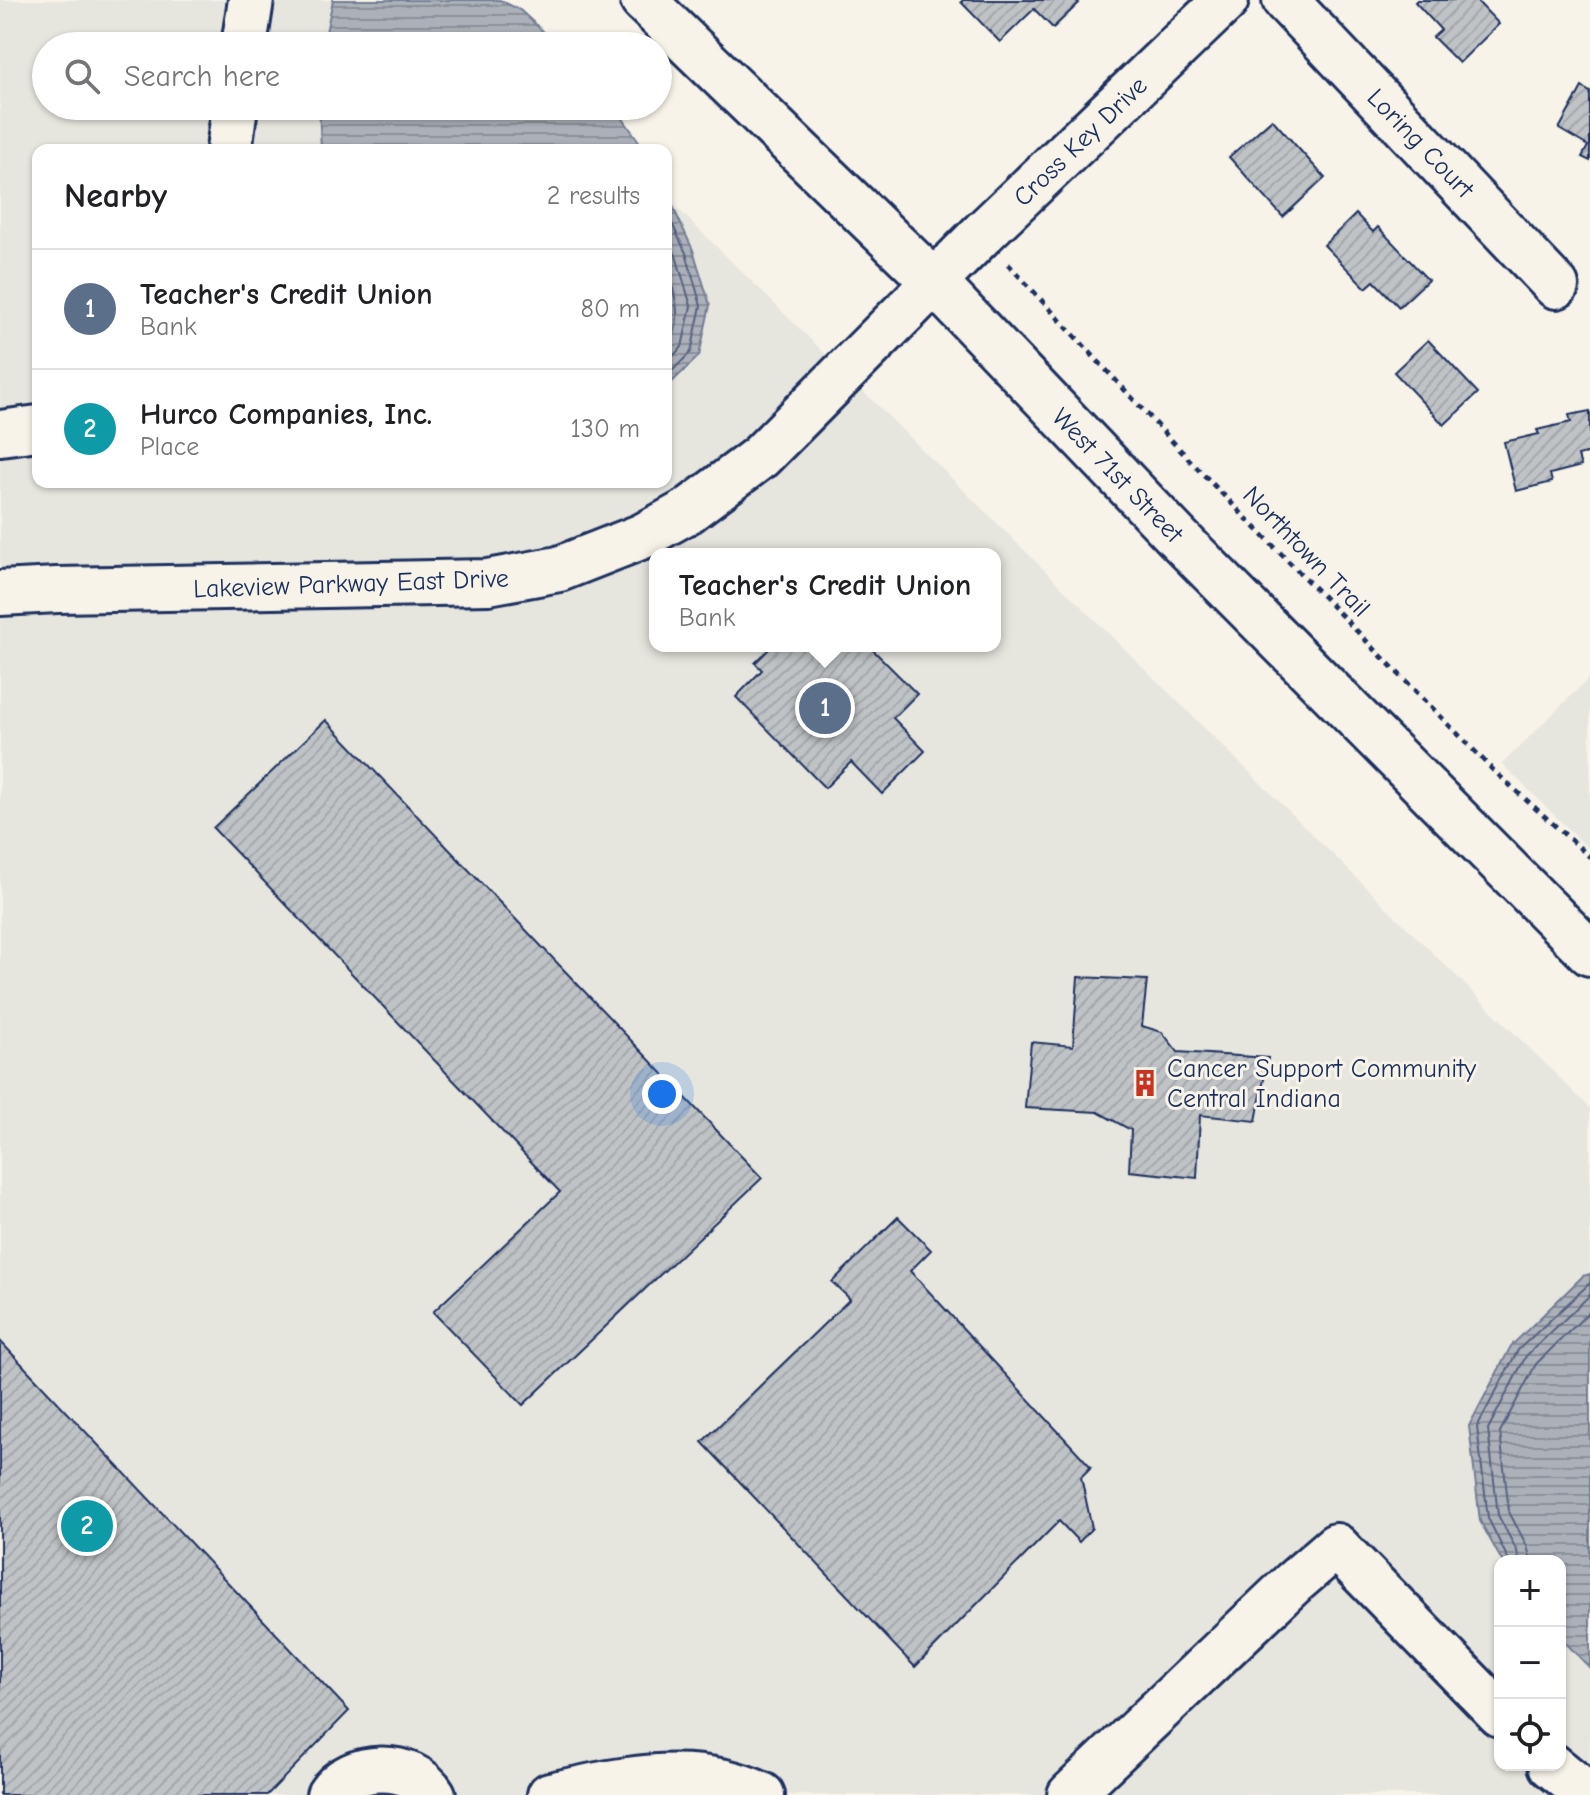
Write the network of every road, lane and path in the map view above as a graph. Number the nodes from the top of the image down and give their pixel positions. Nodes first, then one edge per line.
1 (251, 0) edge
2 (643, 0) edge
3 (1226, 0) edge
4 (1285, 0) edge
5 (246, 32) edge
6 (233, 120) edge
7 (230, 144) edge
8 (1006, 263) dead end
9 (934, 282) junction
10 (1556, 286) dead end
11 (32, 429) edge
12 (0, 433) edge
13 (0, 593) edge
14 (1590, 857) edge
15 (1590, 953) edge
16 (1494, 1708) edge
17 (1558, 1771) edge
18 (329, 1795) edge
19 (433, 1795) edge
20 (550, 1795) edge
21 (762, 1795) edge
22 (1070, 1795) edge
23 (1588, 1795) edge

1 - 5 street
2 - 9 street, West 71st Street
3 - 9 street, Cross Key Drive
4 - 10 street, Loring Court
6 - 7 street
8 - 14 path, Northtown Trail
9 - 13 street, Lakeview Parkway East Drive
9 - 15 street, West 71st Street
11 - 12 street
16 - 22 street
17 - 23 street
18 - 19 street
20 - 21 street

